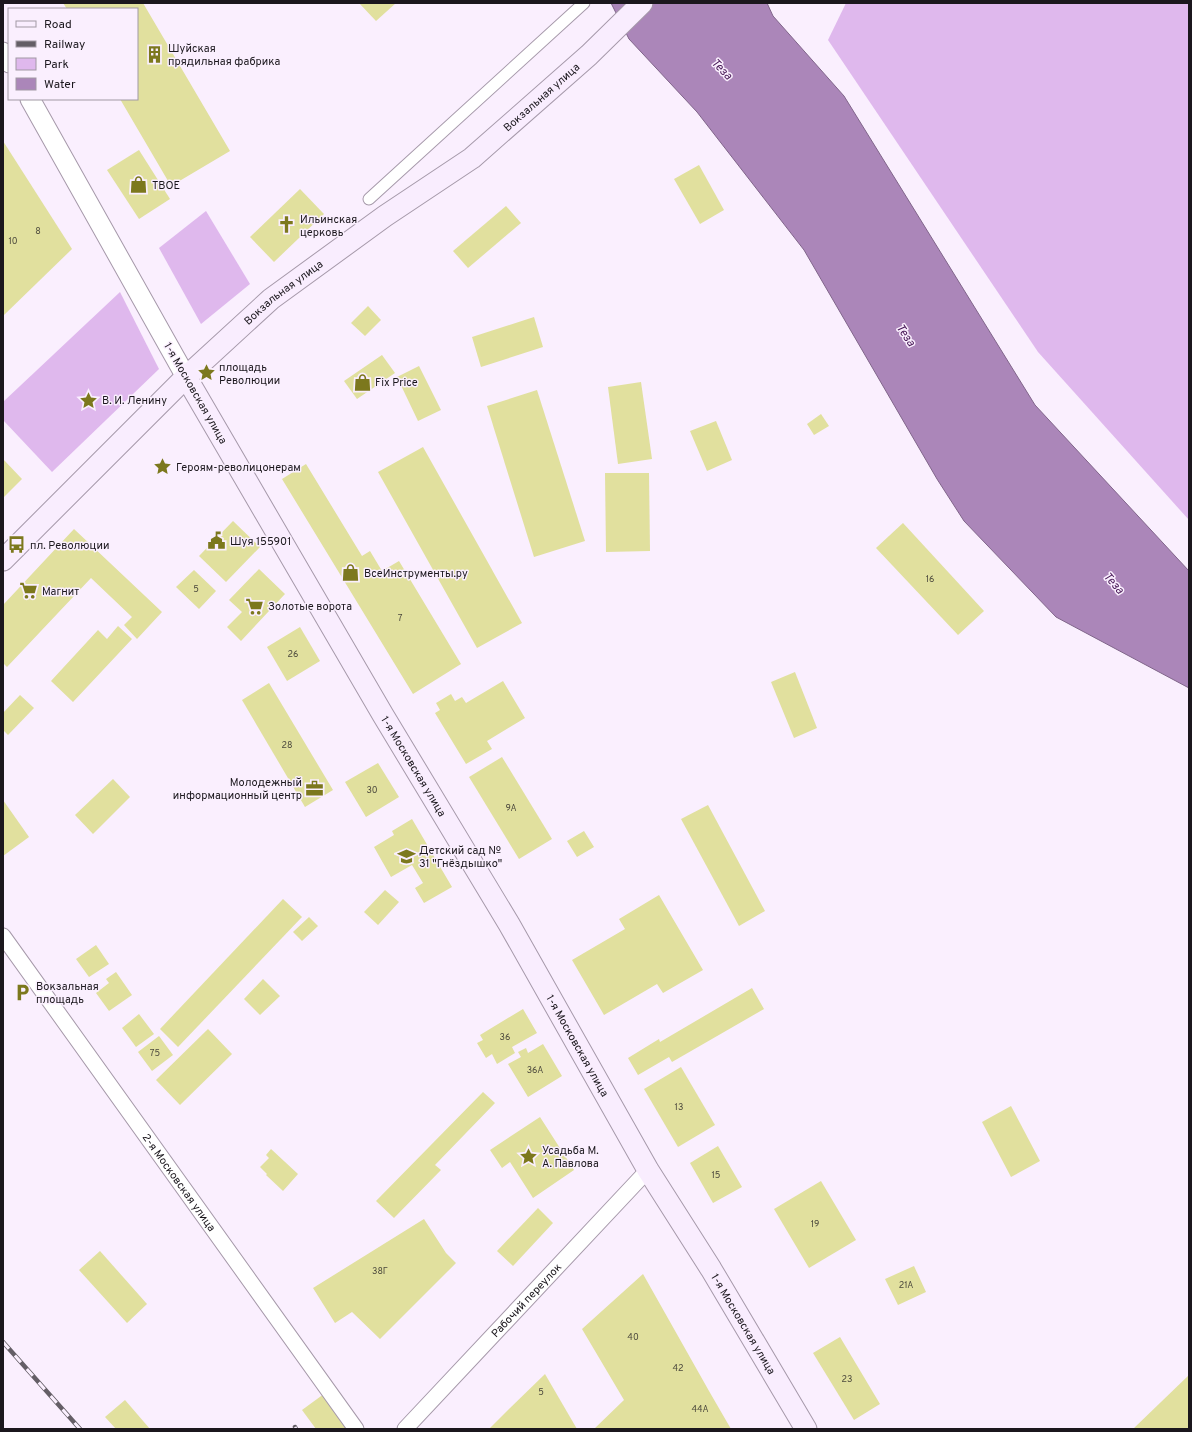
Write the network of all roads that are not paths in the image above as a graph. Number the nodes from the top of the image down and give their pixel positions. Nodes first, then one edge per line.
1 (584, 3) edge
2 (642, 3) edge
3 (3, 52) edge
4 (8, 61) edge
5 (31, 100) edge
6 (369, 199) dead end
7 (186, 377) junction
8 (3, 560) edge
9 (3, 936) edge
10 (648, 1170) junction
11 (356, 1429) edge
12 (404, 1429) edge
13 (806, 1429) edge

1 - 6 street
2 - 7 main road, Вокзальная улица
3 - 4 street
5 - 7 street, 1-я Московская улица
7 - 8 main road, Вокзальная улица
7 - 10 main road, 1-я Московская улица
9 - 11 street, 2-я Московская улица
10 - 12 street, Рабочий переулок
10 - 13 main road, 1-я Московская улица

